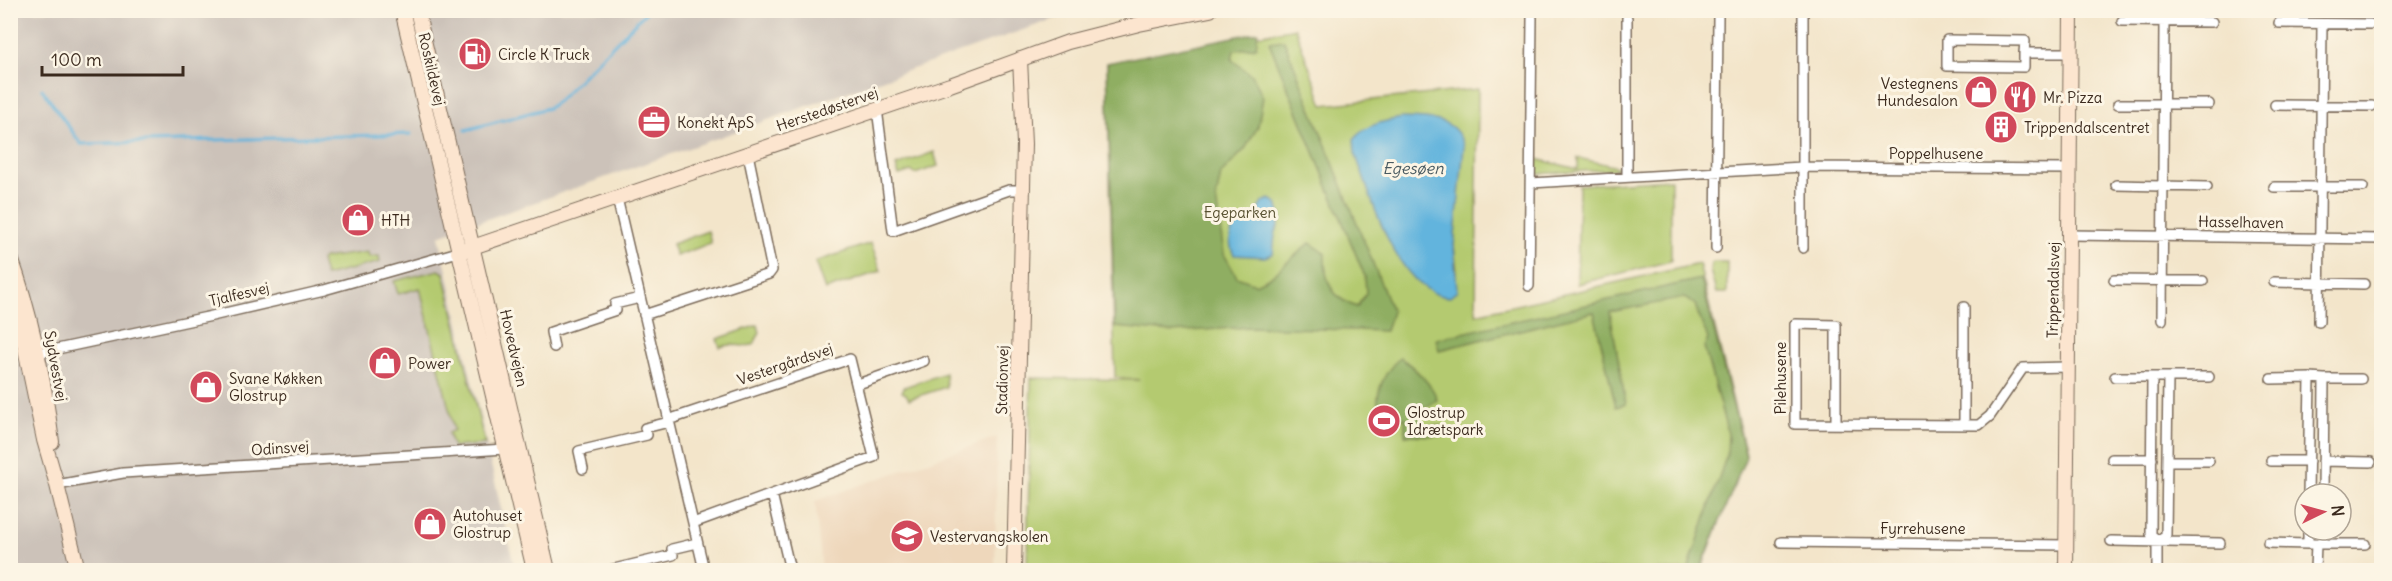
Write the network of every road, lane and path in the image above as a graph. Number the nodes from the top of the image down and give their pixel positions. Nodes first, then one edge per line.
1 (402, 10) edge
2 (417, 10) edge
3 (1210, 10) edge
4 (1803, 10) edge
5 (2071, 10) edge
6 (1719, 17) dead end
7 (1532, 18) dead end
8 (1627, 18) dead end
9 (2122, 21) dead end
10 (2164, 22) junction
11 (2212, 22) dead end
12 (2279, 23) dead end
13 (2322, 24) junction
14 (2370, 24) dead end
15 (2025, 53) junction
16 (2065, 53) junction
17 (1020, 58) junction
18 (2118, 104) dead end
19 (2164, 104) junction
20 (2209, 104) dead end
21 (2275, 105) dead end
22 (2321, 105) junction
23 (2372, 106) dead end
24 (877, 109) junction
25 (447, 133) joint
26 (748, 154) junction
27 (1802, 167) junction
28 (2066, 169) junction
29 (1718, 173) junction
30 (1627, 177) junction
31 (1531, 183) junction
32 (2116, 185) dead end
33 (2162, 186) junction
34 (2207, 187) dead end
35 (2274, 187) dead end
36 (2320, 187) junction
37 (2363, 187) dead end
38 (1023, 190) junction
39 (617, 198) junction
40 (2070, 235) junction
41 (2162, 236) junction
42 (2320, 238) junction
43 (2382, 239) edge
44 (474, 248) junction
45 (1716, 248) dead end
46 (1803, 248) dead end
47 (458, 252) junction
48 (10, 255) edge
49 (10, 276) edge
50 (2114, 280) dead end
51 (2162, 280) junction
52 (2203, 281) dead end
53 (2274, 282) dead end
54 (2320, 283) junction
55 (2364, 284) dead end
56 (1529, 286) dead end
57 (640, 298) junction
58 (1964, 307) dead end
59 (644, 315) junction
60 (2162, 320) dead end
61 (2319, 322) dead end
62 (554, 347) dead end
63 (32, 354) junction
64 (924, 361) dead end
65 (2062, 367) junction
66 (2115, 377) dead end
67 (2152, 377) junction
68 (2209, 377) dead end
69 (2168, 378) junction
70 (2310, 378) junction
71 (2271, 379) dead end
72 (2324, 379) junction
73 (2361, 379) dead end
74 (858, 384) junction
75 (668, 421) junction
76 (1836, 424) junction
77 (1964, 425) junction
78 (505, 449) junction
79 (2112, 459) dead end
80 (2152, 459) junction
81 (2167, 461) junction
82 (2209, 461) dead end
83 (2271, 461) dead end
84 (2308, 461) junction
85 (2323, 462) junction
86 (2371, 462) dead end
87 (583, 469) dead end
88 (2308, 482) edge
89 (2323, 482) edge
90 (57, 485) junction
91 (772, 494) junction
92 (693, 523) junction
93 (2111, 541) dead end
94 (2157, 541) junction
95 (1781, 542) dead end
96 (697, 543) junction
97 (2220, 543) dead end
98 (2268, 543) dead end
99 (2315, 544) junction
100 (2365, 544) dead end
101 (2060, 545) junction
102 (78, 570) edge
103 (534, 570) edge
104 (549, 570) edge
105 (610, 570) edge
106 (704, 570) edge
107 (790, 570) edge
108 (1014, 570) edge
109 (2066, 570) edge
110 (2157, 570) edge
111 (2315, 570) edge

1 - 47 street, Roskildevej
2 - 25 street, Roskildevej
3 - 17 street, Herstedøstervej
4 - 27 street
5 - 16 street, Trippendalsvej
6 - 29 street
7 - 31 street
8 - 30 street
9 - 10 street
10 - 11 street
10 - 19 street
12 - 13 street
13 - 14 street
13 - 22 street
15 - 15 street
15 - 16 street
16 - 28 street, Trippendalsvej
17 - 24 street, Herstedøstervej
17 - 38 street, Stadionvej
18 - 19 street
19 - 20 street
19 - 33 street
21 - 22 street
22 - 23 street
22 - 36 street
24 - 26 street, Herstedøstervej
24 - 38 street
25 - 44 street, Hovedvejen
26 - 39 street, Herstedøstervej
26 - 59 street
27 - 28 street, Poppelhusene
27 - 29 street, Poppelhusene
27 - 46 street
28 - 40 street, Trippendalsvej
29 - 30 street, Poppelhusene
29 - 45 street
30 - 31 street, Poppelhusene
31 - 56 street
32 - 33 street
33 - 34 street
33 - 41 street
35 - 36 street
36 - 37 street
36 - 42 street
38 - 108 street, Stadionvej
39 - 44 street, Herstedøstervej
39 - 57 street
40 - 41 street, Hasselhaven
40 - 65 street, Trippendalsvej
41 - 42 street, Hasselhaven
41 - 51 street
42 - 43 street, Hasselhaven
42 - 54 street
44 - 47 street, Herstedøstervej
44 - 104 street, Hovedvejen
47 - 63 street, Tjalfesvej
47 - 78 street
48 - 63 street, Sydvestvej
49 - 63 street, Sydvestvej
50 - 51 street
51 - 52 street
51 - 60 street
53 - 54 street
54 - 55 street
54 - 61 street
57 - 59 street
57 - 62 street
58 - 77 street
59 - 75 street
63 - 90 street, Sydvestvej
64 - 74 street
65 - 77 street, Pilehusene
65 - 101 street, Trippendalsvej
66 - 67 street
67 - 69 street
67 - 80 street
68 - 69 street
69 - 81 street
70 - 71 street
70 - 72 street
70 - 84 street
72 - 73 street
72 - 85 street
74 - 75 street, Vestergårdsvej
74 - 91 street, Vestergårdsvej
75 - 87 street, Vestergårdsvej
75 - 92 street
76 - 76 street, Pilehusene
76 - 77 street, Pilehusene
78 - 90 street, Odinsvej
78 - 103 street
79 - 80 street
80 - 94 street
81 - 82 street
81 - 94 street
83 - 84 street
84 - 88 street
85 - 86 street
85 - 89 street
90 - 102 street, Sydvestvej
91 - 92 street, Vestergårdsvej
91 - 107 street
92 - 96 street
93 - 94 street
94 - 97 street
94 - 110 street
95 - 101 street, Fyrrehusene
96 - 105 street
96 - 106 street
98 - 99 street
99 - 100 street
99 - 111 street
101 - 109 street, Trippendalsvej

